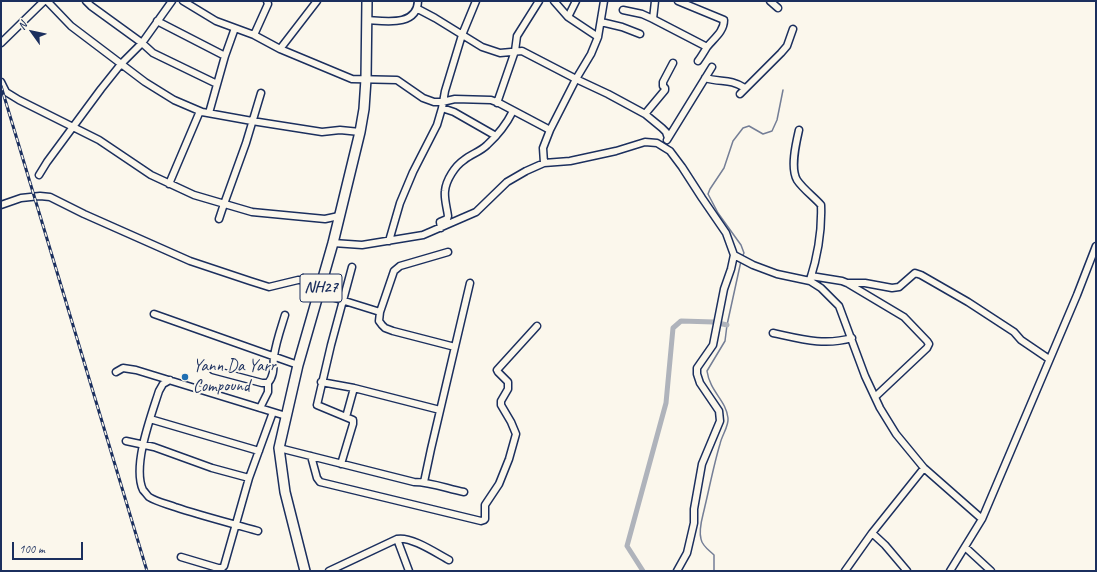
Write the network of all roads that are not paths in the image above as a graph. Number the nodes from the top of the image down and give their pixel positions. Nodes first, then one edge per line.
1 (44, 1) edge
2 (47, 1) edge
3 (86, 1) edge
4 (172, 1) edge
5 (183, 1) edge
6 (267, 1) edge
7 (317, 1) edge
8 (367, 1) edge
9 (418, 1) edge
10 (476, 1) edge
11 (539, 1) edge
12 (554, 1) edge
13 (576, 1) edge
14 (604, 1) edge
15 (655, 1) edge
16 (678, 1) edge
17 (770, 1) edge
18 (778, 8) dead end
19 (418, 9) junction
20 (623, 10) dead end
21 (568, 16) junction
22 (653, 19) junction
23 (367, 20) junction
24 (157, 21) junction
25 (601, 22) junction
26 (235, 28) junction
27 (793, 29) dead end
28 (640, 34) dead end
29 (254, 35) junction
30 (462, 35) junction
31 (598, 37) junction
32 (1, 43) edge
33 (142, 43) junction
34 (707, 47) junction
35 (280, 49) junction
36 (515, 51) junction
37 (225, 56) junction
38 (698, 61) dead end
39 (673, 63) dead end
40 (121, 64) junction
41 (712, 66) dead end
42 (705, 78) junction
43 (366, 79) junction
44 (576, 79) junction
45 (1, 82) edge
46 (217, 84) junction
47 (745, 88) junction
48 (261, 93) dead end
49 (740, 94) dead end
50 (498, 103) junction
51 (442, 105) junction
52 (513, 110) junction
53 (200, 111) junction
54 (209, 113) junction
55 (645, 114) junction
56 (252, 121) junction
57 (73, 127) junction
58 (550, 130) junction
59 (798, 130) dead end
60 (360, 132) junction
61 (496, 136) junction
62 (668, 138) junction
63 (662, 146) junction
64 (544, 163) junction
65 (39, 176) dead end
66 (169, 184) junction
67 (224, 204) junction
68 (1, 205) edge
69 (339, 216) junction
70 (219, 219) dead end
71 (441, 228) junction
72 (389, 241) junction
73 (333, 243) junction
74 (1096, 246) edge
75 (448, 252) dead end
76 (736, 257) junction
77 (352, 267) dead end
78 (810, 279) junction
79 (323, 280) junction
80 (470, 283) dead end
81 (847, 283) junction
82 (319, 293) junction
83 (343, 300) junction
84 (380, 312) junction
85 (154, 314) dead end
86 (285, 315) dead end
87 (537, 326) dead end
88 (773, 333) dead end
89 (852, 338) junction
90 (455, 347) junction
91 (274, 356) junction
92 (1049, 359) junction
93 (298, 365) junction
94 (213, 370) dead end
95 (116, 372) dead end
96 (170, 380) junction
97 (321, 382) junction
98 (268, 383) junction
99 (354, 388) junction
100 (875, 397) junction
101 (260, 408) junction
102 (440, 410) junction
103 (272, 412) junction
104 (286, 416) junction
105 (346, 417) junction
106 (150, 419) junction
107 (126, 440) dead end
108 (143, 444) junction
109 (279, 448) junction
110 (259, 451) junction
111 (311, 456) junction
112 (341, 464) junction
113 (924, 468) junction
114 (249, 478) junction
115 (424, 482) junction
116 (464, 492) dead end
117 (982, 519) junction
118 (236, 525) junction
119 (258, 531) dead end
120 (872, 533) junction
121 (397, 539) junction
122 (965, 547) junction
123 (181, 557) dead end
124 (449, 560) dead end
125 (306, 571) edge
126 (329, 571) edge
127 (409, 571) edge
128 (676, 571) edge
129 (845, 571) edge
130 (907, 571) edge
131 (950, 571) edge
132 (991, 571) edge

1 - 32 street
2 - 40 street
3 - 33 street
4 - 24 street
5 - 26 street
6 - 29 street
7 - 35 street
8 - 23 highway, NH27
9 - 19 street
10 - 30 street
11 - 36 street
12 - 21 street
13 - 21 street
14 - 25 street
15 - 22 street
16 - 34 street
17 - 18 street
19 - 23 street
19 - 30 street
20 - 22 street
21 - 31 street
22 - 34 street
23 - 43 highway, NH27
24 - 33 street
24 - 37 street
25 - 28 street
25 - 31 street
26 - 29 street
26 - 37 street
27 - 47 street
29 - 35 street
30 - 36 street
30 - 51 street
31 - 44 street
33 - 40 street
33 - 46 street
34 - 38 street
35 - 43 street
36 - 44 street
36 - 50 street
37 - 46 street
39 - 55 street
40 - 53 street
40 - 57 street
41 - 42 street
42 - 47 street
42 - 62 street
43 - 51 street
43 - 60 highway, NH27
44 - 55 street
44 - 58 street
45 - 57 street
46 - 54 street
47 - 49 street
48 - 56 street
50 - 51 street
50 - 52 street
51 - 61 street
51 - 72 street
52 - 58 street
52 - 61 street
53 - 54 street
53 - 66 street
54 - 56 street
55 - 62 street
56 - 60 street
56 - 67 street
57 - 65 street
57 - 66 street
58 - 64 street
59 - 78 street
60 - 69 highway, NH27
61 - 71 street
62 - 63 street
63 - 64 street
63 - 76 street
64 - 71 street
66 - 67 street
67 - 69 street
67 - 70 street
68 - 79 street
69 - 73 highway, NH27
71 - 72 street
72 - 73 street
73 - 79 highway, NH27
74 - 92 street
75 - 84 street
76 - 78 street
76 - 128 street
77 - 83 street
78 - 81 street
78 - 89 street
79 - 82 highway, NH27
80 - 90 street
81 - 92 street
81 - 100 street
82 - 83 street
82 - 93 highway, NH27
83 - 84 street
83 - 97 street
84 - 90 street
85 - 91 street
86 - 91 street
87 - 111 street
88 - 89 street
89 - 100 street
90 - 102 street
91 - 93 street
91 - 98 street
92 - 117 street
93 - 104 highway, NH27
94 - 98 street
95 - 96 street
96 - 101 street
96 - 106 street
97 - 99 street
97 - 105 street
98 - 101 street
99 - 102 street
99 - 105 street
100 - 113 street
101 - 103 street
102 - 115 street
103 - 104 street
103 - 110 street
104 - 109 highway, NH27
105 - 112 street
106 - 108 street
106 - 110 street
107 - 108 street
108 - 114 street
108 - 118 street
109 - 111 street
109 - 125 highway, NH27
110 - 114 street
111 - 112 street
112 - 115 street
113 - 117 street
113 - 120 street
114 - 118 street
115 - 116 street
117 - 122 street
118 - 119 street
118 - 123 street
120 - 129 street
120 - 130 street
121 - 124 street
121 - 126 street
121 - 127 street
122 - 131 street
122 - 132 street

